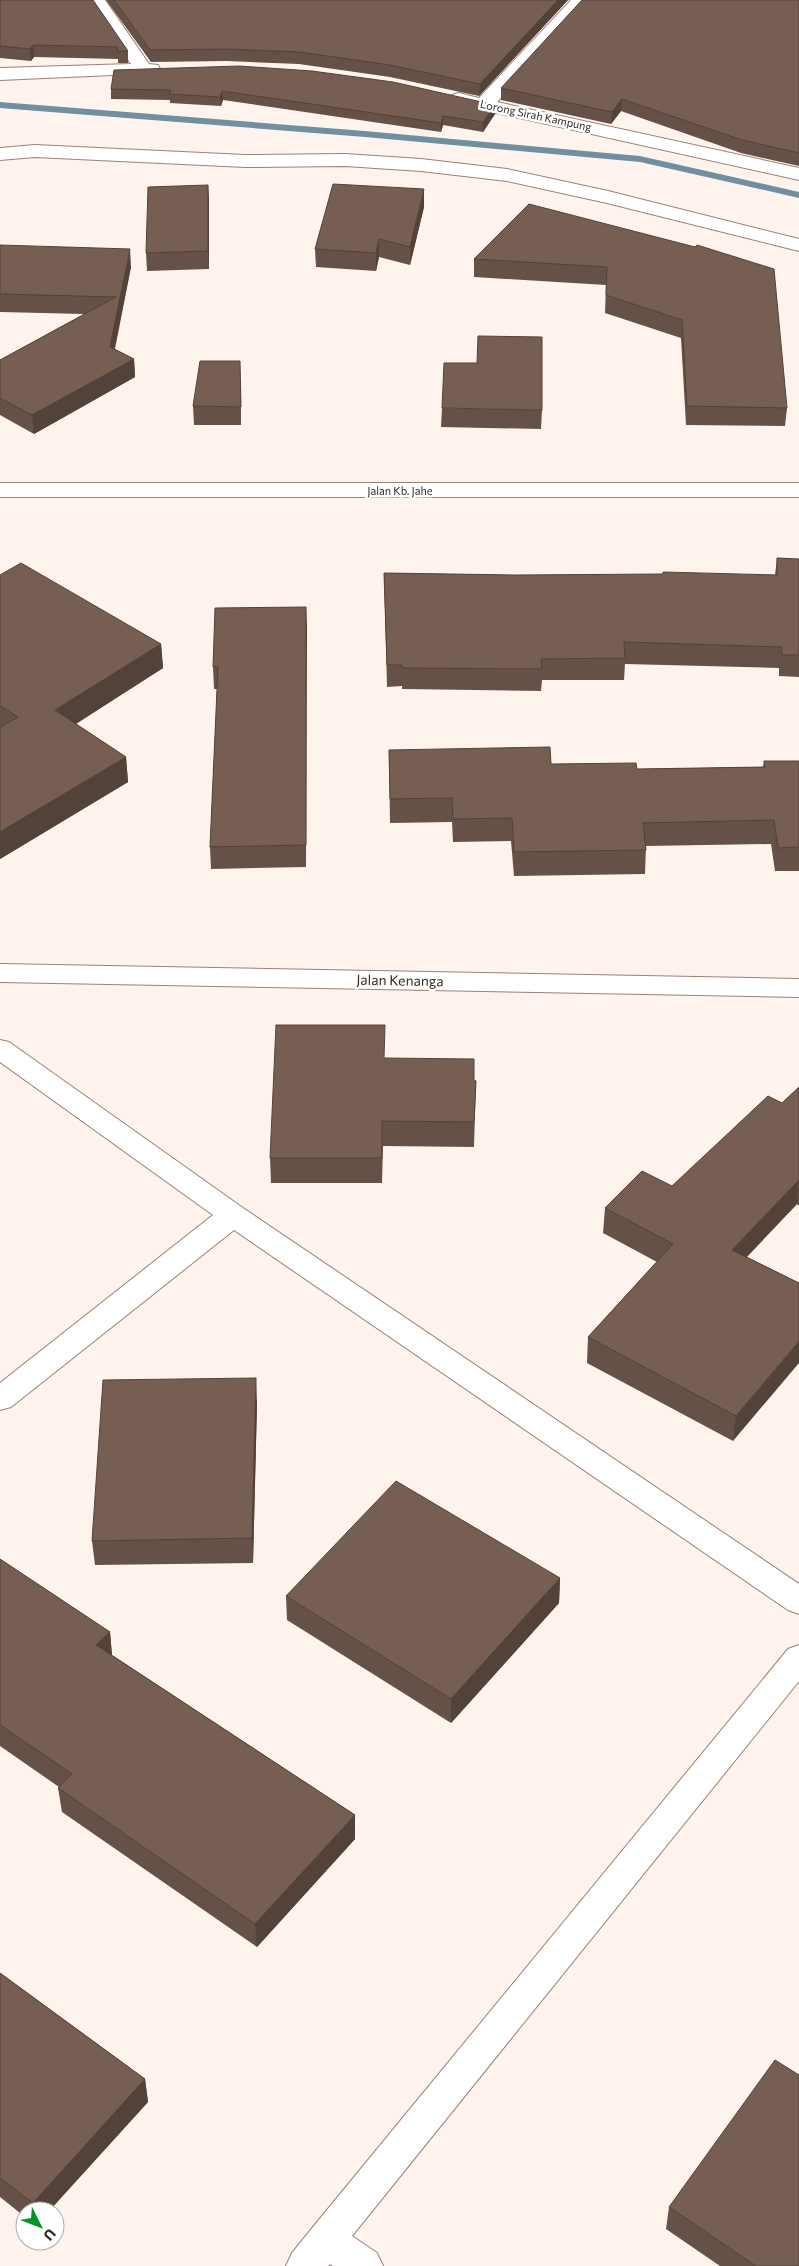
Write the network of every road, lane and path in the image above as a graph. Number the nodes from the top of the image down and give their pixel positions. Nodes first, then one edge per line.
1 (96, 0) edge
2 (581, 0) edge
3 (144, 69) junction
4 (172, 69) edge
5 (0, 74) edge
6 (438, 95) edge
7 (485, 103) junction
8 (0, 154) edge
9 (799, 174) edge
10 (799, 245) edge
11 (0, 490) edge
12 (799, 490) edge
13 (0, 973) edge
14 (799, 988) edge
15 (0, 1049) edge
16 (233, 1215) junction
17 (0, 1399) edge
18 (799, 1601) edge
19 (799, 1658) edge
20 (315, 2252) edge
21 (364, 2266) edge

1 - 3 street
2 - 7 street
3 - 4 street
3 - 5 street
6 - 7 street, Lorong Sirah Kampung
7 - 9 street, Lorong Sirah Kampung
8 - 10 street
11 - 12 street, Jalan Kb. Jahe
13 - 14 street, Jalan Kenanga
15 - 16 street
16 - 17 street
16 - 18 street
19 - 20 street
20 - 21 street

